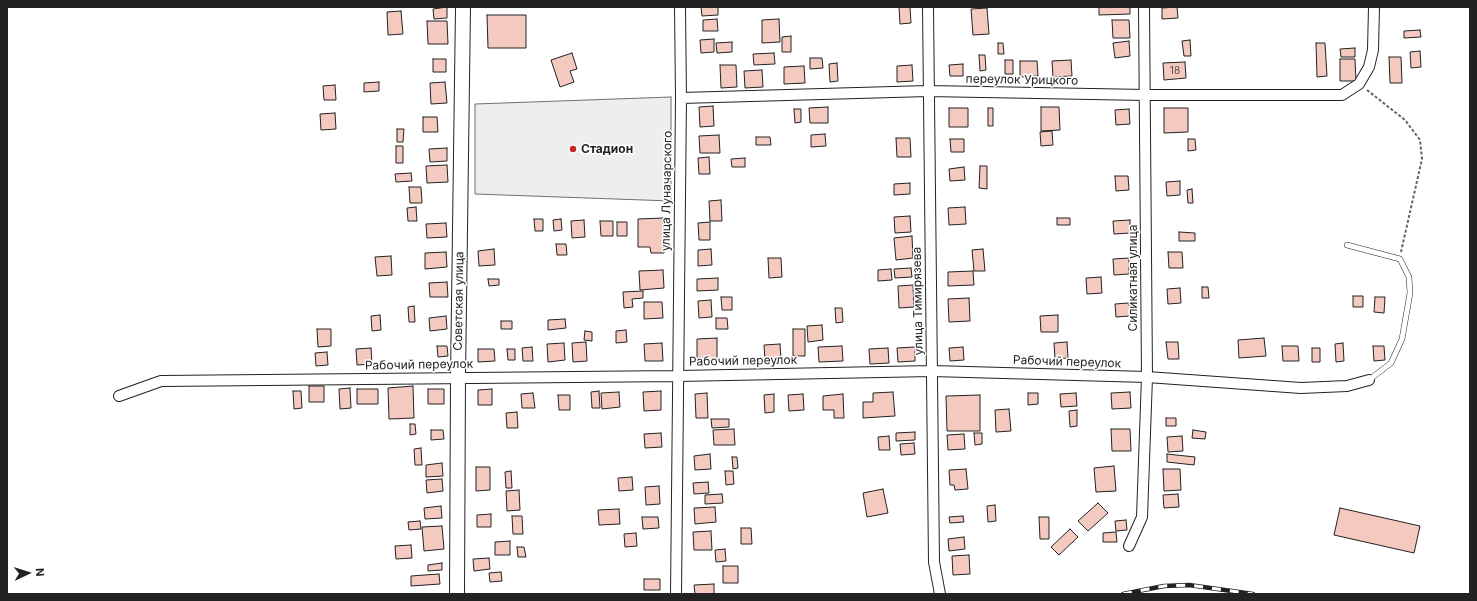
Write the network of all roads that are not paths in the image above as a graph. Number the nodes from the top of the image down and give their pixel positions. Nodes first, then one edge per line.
1 (463, 7) edge
2 (680, 7) edge
3 (928, 7) edge
4 (1144, 7) edge
5 (1374, 7) edge
6 (928, 91) junction
7 (1146, 95) junction
8 (681, 98) junction
9 (1347, 244) dead end
10 (932, 371) junction
11 (678, 376) junction
12 (458, 377) junction
13 (1147, 377) junction
14 (1369, 380) joint
15 (119, 396) dead end
16 (1129, 546) dead end
17 (457, 594) edge
18 (676, 594) edge
19 (940, 594) edge

1 - 12 main road, Советская улица
2 - 8 street, улица Луначарского
3 - 6 street, улица Тимирязева
4 - 7 street, Силикатная улица
5 - 7 street, переулок Урицкого
6 - 7 street, переулок Урицкого
6 - 8 street, переулок Урицкого
6 - 10 street, улица Тимирязева
7 - 13 street, Силикатная улица
8 - 11 street, улица Луначарского
9 - 14 lane
10 - 11 street, Рабочий переулок
10 - 13 street, Рабочий переулок
10 - 19 street, улица Тимирязева
11 - 12 street, Рабочий переулок
11 - 18 street, улица Луначарского
12 - 15 street, Рабочий переулок
12 - 17 main road, Советская улица
13 - 14 street, Рабочий переулок
13 - 16 street, Силикатная улица

